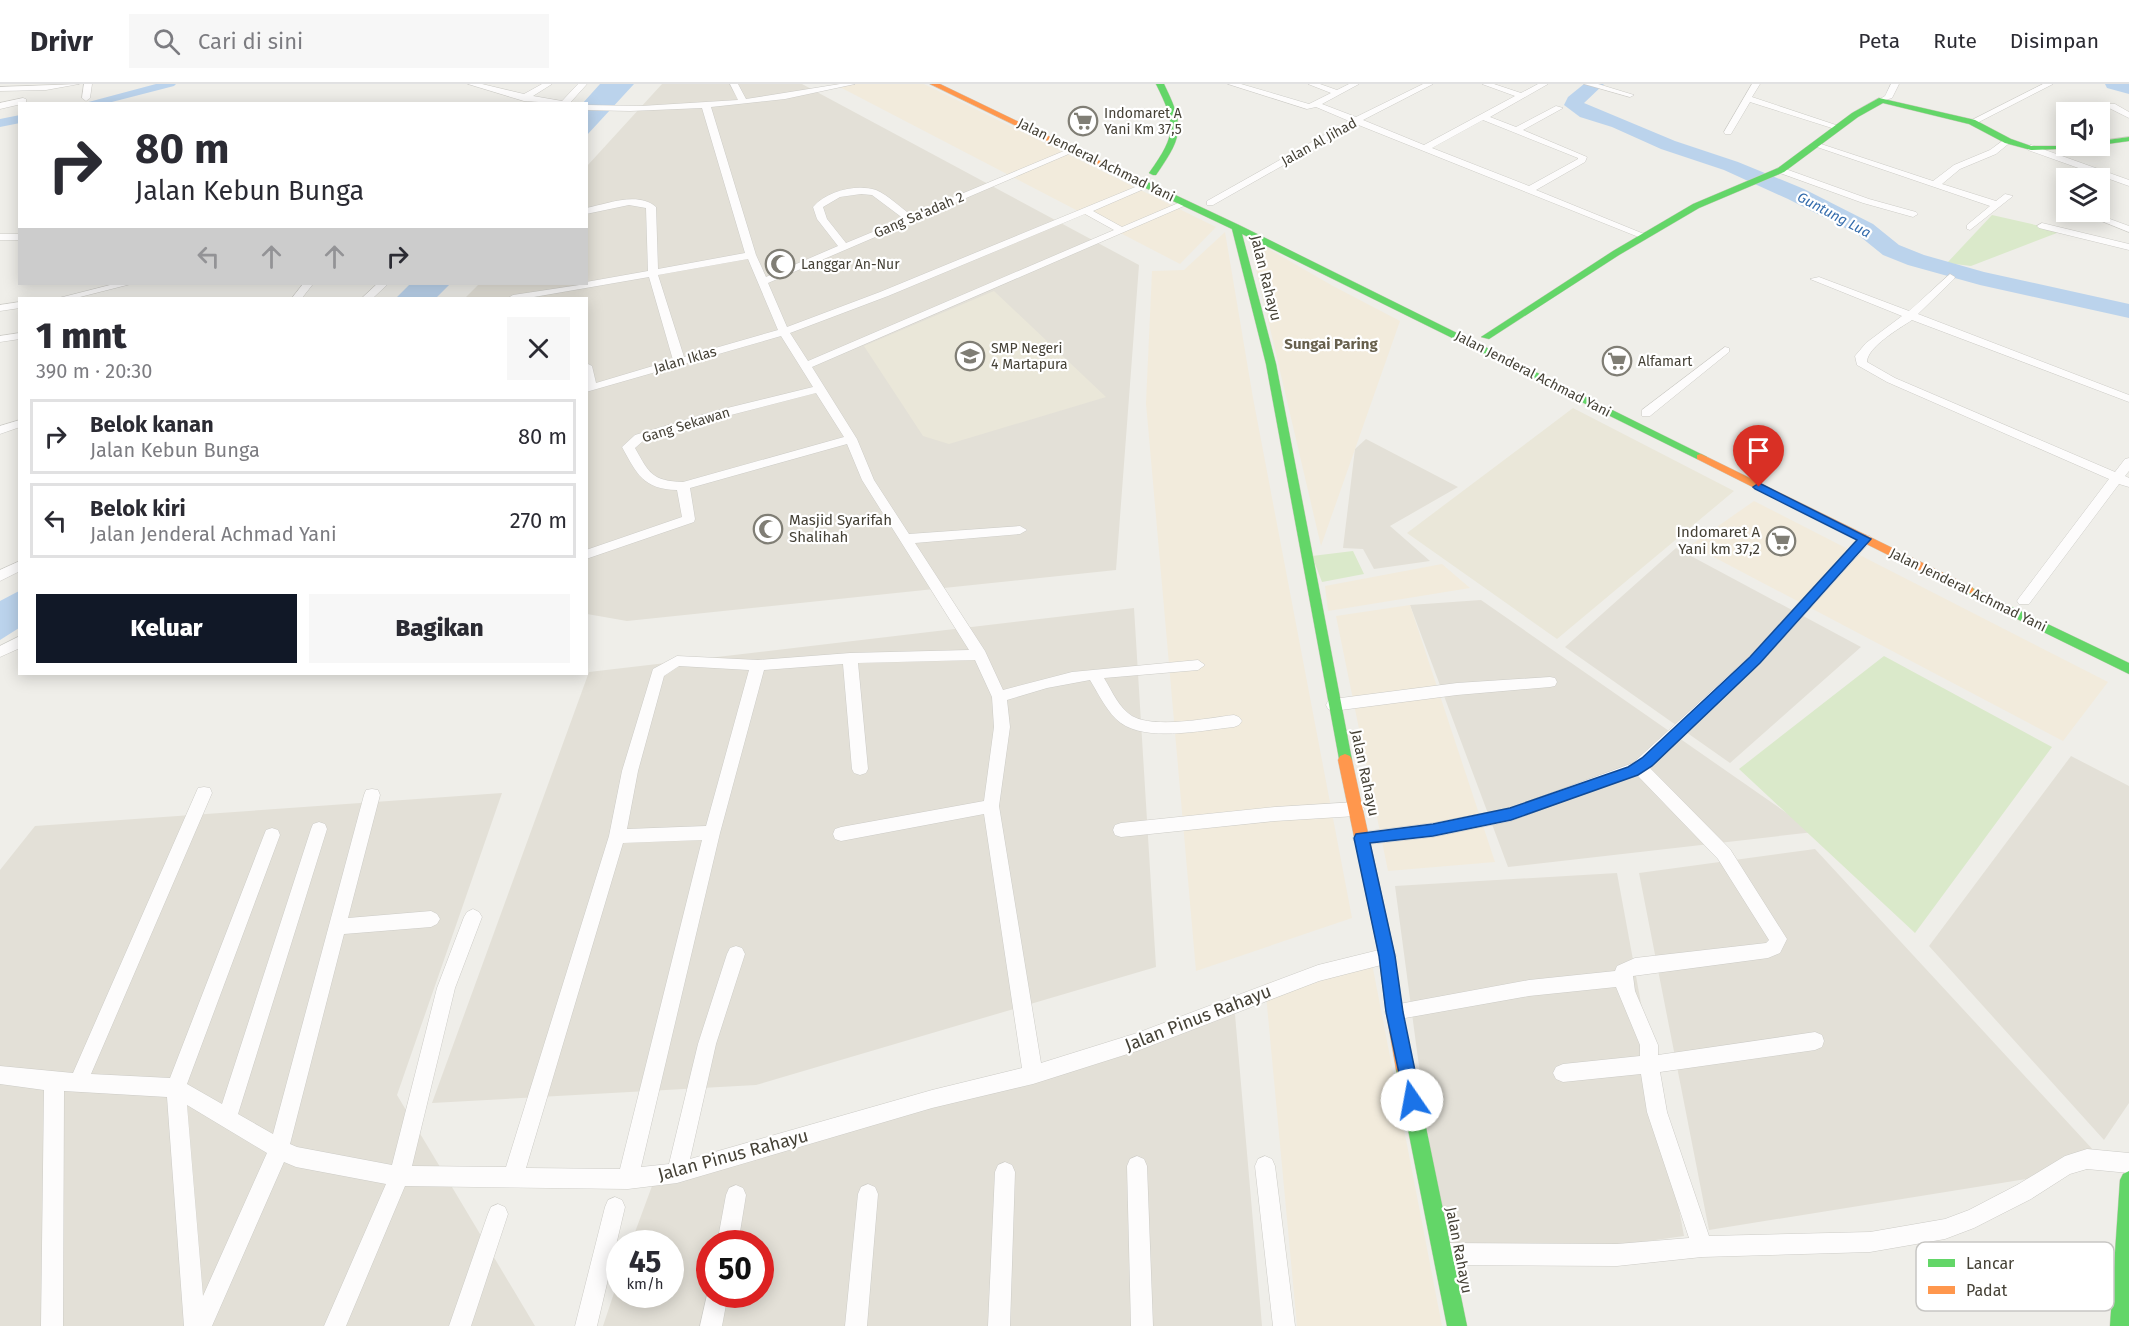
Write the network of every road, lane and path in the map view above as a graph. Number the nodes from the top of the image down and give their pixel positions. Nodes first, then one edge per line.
1 (75, 84) edge
2 (88, 84) edge
3 (472, 84) edge
4 (548, 84) edge
5 (583, 84) edge
6 (734, 84) edge
7 (851, 84) edge
8 (934, 84) edge
9 (963, 84) edge
10 (1160, 84) edge
11 (1232, 84) edge
12 (1312, 84) edge
13 (1355, 84) edge
14 (1429, 84) edge
15 (1446, 84) edge
16 (1455, 84) edge
17 (1486, 84) edge
18 (1545, 84) edge
19 (1588, 84) edge
20 (1678, 84) edge
21 (1685, 84) edge
22 (1756, 84) edge
23 (1895, 84) edge
24 (2049, 84) edge
25 (491, 86) edge
26 (0, 89) edge
27 (1339, 93) junction
28 (1630, 95) dead end
29 (1522, 96) junction
30 (525, 97) junction
31 (86, 98) dead end
32 (1746, 98) junction
33 (1882, 100) junction
34 (23, 101) dead end
35 (18, 102) edge
36 (18, 102) edge
37 (519, 102) edge
38 (552, 102) edge
39 (565, 102) edge
40 (743, 102) junction
41 (1317, 105) junction
42 (0, 106) edge
43 (706, 106) junction
44 (2112, 106) dead end
45 (588, 107) edge
46 (1559, 108) dead end
47 (1026, 112) dead end
48 (2129, 115) edge
49 (1483, 117) junction
50 (1357, 120) junction
51 (1046, 121) dead end
52 (1972, 122) junction
53 (1030, 128) junction
54 (1838, 128) junction
55 (1517, 130) junction
56 (1728, 132) dead end
57 (1075, 135) dead end
58 (2129, 139) edge
59 (1058, 141) junction
60 (2008, 141) junction
61 (2110, 142) edge
62 (1818, 146) junction
63 (1425, 148) junction
64 (2031, 148) junction
65 (2056, 149) edge
66 (1074, 150) junction
67 (1780, 171) junction
68 (1148, 175) junction
69 (2129, 183) edge
70 (1934, 184) junction
71 (1529, 190) junction
72 (2008, 196) dead end
73 (1210, 202) junction
74 (1186, 203) junction
75 (1997, 205) junction
76 (588, 211) edge
77 (1086, 212) junction
78 (1913, 214) dead end
79 (910, 219) junction
80 (2110, 222) edge
81 (2042, 226) dead end
82 (1236, 227) junction
83 (1970, 227) dead end
84 (2129, 229) edge
85 (1122, 231) junction
86 (1644, 236) junction
87 (0, 237) edge
88 (18, 237) edge
89 (844, 247) junction
90 (2129, 247) edge
91 (751, 255) junction
92 (653, 274) junction
93 (1950, 277) dead end
94 (1368, 278) junction
95 (1815, 279) dead end
96 (764, 282) junction
97 (122, 285) edge
98 (307, 285) edge
99 (382, 285) edge
100 (1355, 286) junction
101 (571, 290) edge
102 (1401, 294) junction
103 (68, 297) edge
104 (298, 297) edge
105 (368, 297) edge
106 (520, 297) edge
107 (1388, 302) junction
108 (18, 305) edge
109 (0, 308) edge
110 (1911, 315) junction
111 (784, 332) junction
112 (18, 336) edge
113 (1486, 337) junction
114 (0, 339) edge
115 (1516, 350) dead end
116 (1725, 350) dead end
117 (679, 361) junction
118 (805, 366) junction
119 (589, 388) edge
120 (819, 389) junction
121 (2129, 399) edge
122 (1646, 413) dead end
123 (18, 424) edge
124 (0, 430) edge
125 (851, 439) junction
126 (2129, 462) edge
127 (2123, 480) edge
128 (683, 486) junction
129 (1020, 530) dead end
130 (904, 539) junction
131 (1865, 539) junction
132 (588, 554) edge
133 (18, 566) edge
134 (0, 576) edge
135 (2025, 601) dead end
136 (2107, 639) dead end
137 (18, 643) edge
138 (0, 652) edge
139 (2098, 654) junction
140 (980, 655) junction
141 (850, 658) junction
142 (759, 664) junction
143 (1198, 665) dead end
144 (2129, 669) edge
145 (1095, 675) junction
146 (1550, 682) dead end
147 (999, 697) junction
148 (1333, 705) junction
149 (1234, 722) dead end
150 (1639, 767) junction
151 (860, 769) dead end
152 (204, 793) dead end
153 (372, 795) dead end
154 (991, 807) junction
155 (1356, 809) junction
156 (319, 829) dead end
157 (1121, 830) dead end
158 (712, 833) junction
159 (841, 834) dead end
160 (272, 835) dead end
161 (616, 836) junction
162 (1362, 838) junction
163 (473, 917) dead end
164 (431, 919) dead end
165 (338, 927) junction
166 (736, 954) dead end
167 (1387, 956) junction
168 (1622, 978) junction
169 (1394, 1012) junction
170 (1815, 1041) dead end
171 (1648, 1065) junction
172 (1563, 1073) dead end
173 (0, 1075) edge
174 (1033, 1075) junction
175 (50, 1081) junction
176 (78, 1083) junction
177 (176, 1088) junction
178 (227, 1118) junction
179 (279, 1149) junction
180 (2129, 1163) edge
181 (1137, 1166) dead end
182 (1265, 1166) dead end
183 (1005, 1172) dead end
184 (677, 1173) junction
185 (399, 1176) junction
186 (513, 1178) junction
187 (628, 1179) junction
188 (2129, 1180) edge
189 (868, 1194) dead end
190 (736, 1195) dead end
191 (615, 1207) dead end
192 (498, 1214) dead end
193 (730, 1230) edge
194 (1702, 1247) junction
195 (1444, 1254) junction
196 (714, 1308) edge
197 (51, 1326) edge
198 (195, 1326) edge
199 (201, 1326) edge
200 (335, 1326) edge
201 (460, 1326) edge
202 (586, 1326) edge
203 (711, 1326) edge
204 (856, 1326) edge
205 (999, 1326) edge
206 (1142, 1326) edge
207 (1284, 1326) edge
208 (1457, 1326) edge
209 (2120, 1326) edge

1 - 26 street
2 - 31 street
3 - 25 street
4 - 30 street
5 - 39 street
6 - 40 street
7 - 40 street
8 - 53 main road, Jalan Jenderal Achmad Yani
9 - 47 main road, Jalan Jenderal Achmad Yani
10 - 68 main road
11 - 41 street
12 - 27 street
13 - 27 street
14 - 50 street, Jalan Al Jihad
15 - 16 street
17 - 29 street
18 - 29 street
19 - 28 street
20 - 21 street
22 - 32 street
23 - 33 street
24 - 52 street
25 - 30 street
27 - 41 street
29 - 49 street
30 - 37 street
30 - 38 street
32 - 54 street
32 - 56 street
33 - 52 main road
33 - 54 main road
34 - 35 street
36 - 42 street
40 - 43 street
41 - 50 street
43 - 45 street
43 - 91 street
44 - 48 street
46 - 55 street
49 - 55 street
49 - 63 street
50 - 63 street
50 - 73 street, Jalan Al Jihad
51 - 53 main road
52 - 60 main road
53 - 59 main road, Jalan Jenderal Achmad Yani
54 - 62 main road
55 - 71 street
57 - 59 main road
58 - 61 main road
59 - 66 main road, Jalan Jenderal Achmad Yani
60 - 64 main road
60 - 70 street
62 - 67 main road
62 - 70 street
63 - 71 street
64 - 65 main road
64 - 69 street
66 - 68 main road, Jalan Jenderal Achmad Yani
66 - 79 street, Gang Sa'adah 2
67 - 78 street
67 - 86 main road
68 - 73 main road, Jalan Jenderal Achmad Yani
68 - 74 main road, Jalan Jenderal Achmad Yani
68 - 77 street, Jalan Iklas
70 - 75 street
71 - 86 street
72 - 75 street
73 - 94 main road, Jalan Jenderal Achmad Yani
74 - 82 main road, Jalan Jenderal Achmad Yani
74 - 85 street
75 - 83 street
76 - 92 street
77 - 85 street
77 - 111 street, Jalan Iklas
79 - 89 street, Gang Sa'adah 2
79 - 89 street
80 - 84 street
81 - 90 street
82 - 100 main road, Jalan Jenderal Achmad Yani
82 - 148 main road, Jalan Rahayu
85 - 118 street
86 - 113 main road
87 - 88 street
89 - 96 street, Gang Sa'adah 2
91 - 92 street
91 - 96 street
92 - 101 street
92 - 117 street
93 - 110 street
94 - 100 main road
94 - 102 main road, Jalan Jenderal Achmad Yani
95 - 110 street
96 - 111 street
97 - 103 street
98 - 104 street
99 - 105 street
100 - 107 main road, Jalan Jenderal Achmad Yani
101 - 106 street
102 - 107 main road
102 - 113 main road, Jalan Jenderal Achmad Yani
107 - 131 main road, Jalan Jenderal Achmad Yani
108 - 109 street
110 - 121 street
110 - 127 street
111 - 117 street, Jalan Iklas
111 - 118 street
112 - 114 street
113 - 115 main road, Jalan Jenderal Achmad Yani
116 - 122 street
117 - 119 street, Jalan Iklas
118 - 120 street
120 - 125 street
120 - 128 street, Gang Sekawan
123 - 124 street
125 - 128 street
125 - 130 street
126 - 127 street
127 - 135 street
128 - 132 street
129 - 130 street
130 - 140 street
131 - 139 main road, Jalan Jenderal Achmad Yani
131 - 150 street
133 - 134 street
136 - 139 main road
137 - 138 street
139 - 144 main road, Jalan Jenderal Achmad Yani
140 - 141 street
140 - 147 street
141 - 142 street
141 - 151 street
142 - 158 street
142 - 161 street
143 - 145 street
145 - 147 street
145 - 149 street
146 - 148 street
147 - 154 street
148 - 155 main road, Jalan Rahayu
150 - 162 street
150 - 168 street
152 - 176 street
153 - 165 street
154 - 159 street
154 - 174 street
155 - 157 street
155 - 162 main road, Jalan Rahayu
156 - 178 street
158 - 161 street
158 - 187 street
160 - 177 street
161 - 186 street
162 - 167 main road, Jalan Rahayu
163 - 185 street
164 - 165 street
165 - 179 street
166 - 184 street
167 - 169 main road, Jalan Rahayu
167 - 174 street, Jalan Pinus Rahayu
168 - 169 street
168 - 171 street
169 - 195 main road, Jalan Rahayu
170 - 171 street
171 - 172 street
171 - 194 street
173 - 175 street, Jalan Pinus Rahayu
174 - 184 street, Jalan Pinus Rahayu
175 - 176 street, Jalan Pinus Rahayu
175 - 197 street
176 - 177 street, Jalan Pinus Rahayu
177 - 178 street, Jalan Pinus Rahayu
177 - 198 street
178 - 179 street, Jalan Pinus Rahayu
179 - 185 street, Jalan Pinus Rahayu
179 - 199 street
180 - 194 street
181 - 206 street
182 - 207 street
183 - 205 street
184 - 187 street, Jalan Pinus Rahayu
185 - 186 street, Jalan Pinus Rahayu
185 - 200 street
186 - 187 street, Jalan Pinus Rahayu
188 - 209 main road
189 - 204 street
190 - 193 street
191 - 202 street
192 - 201 street
194 - 195 street
195 - 208 main road, Jalan Rahayu
196 - 203 street

